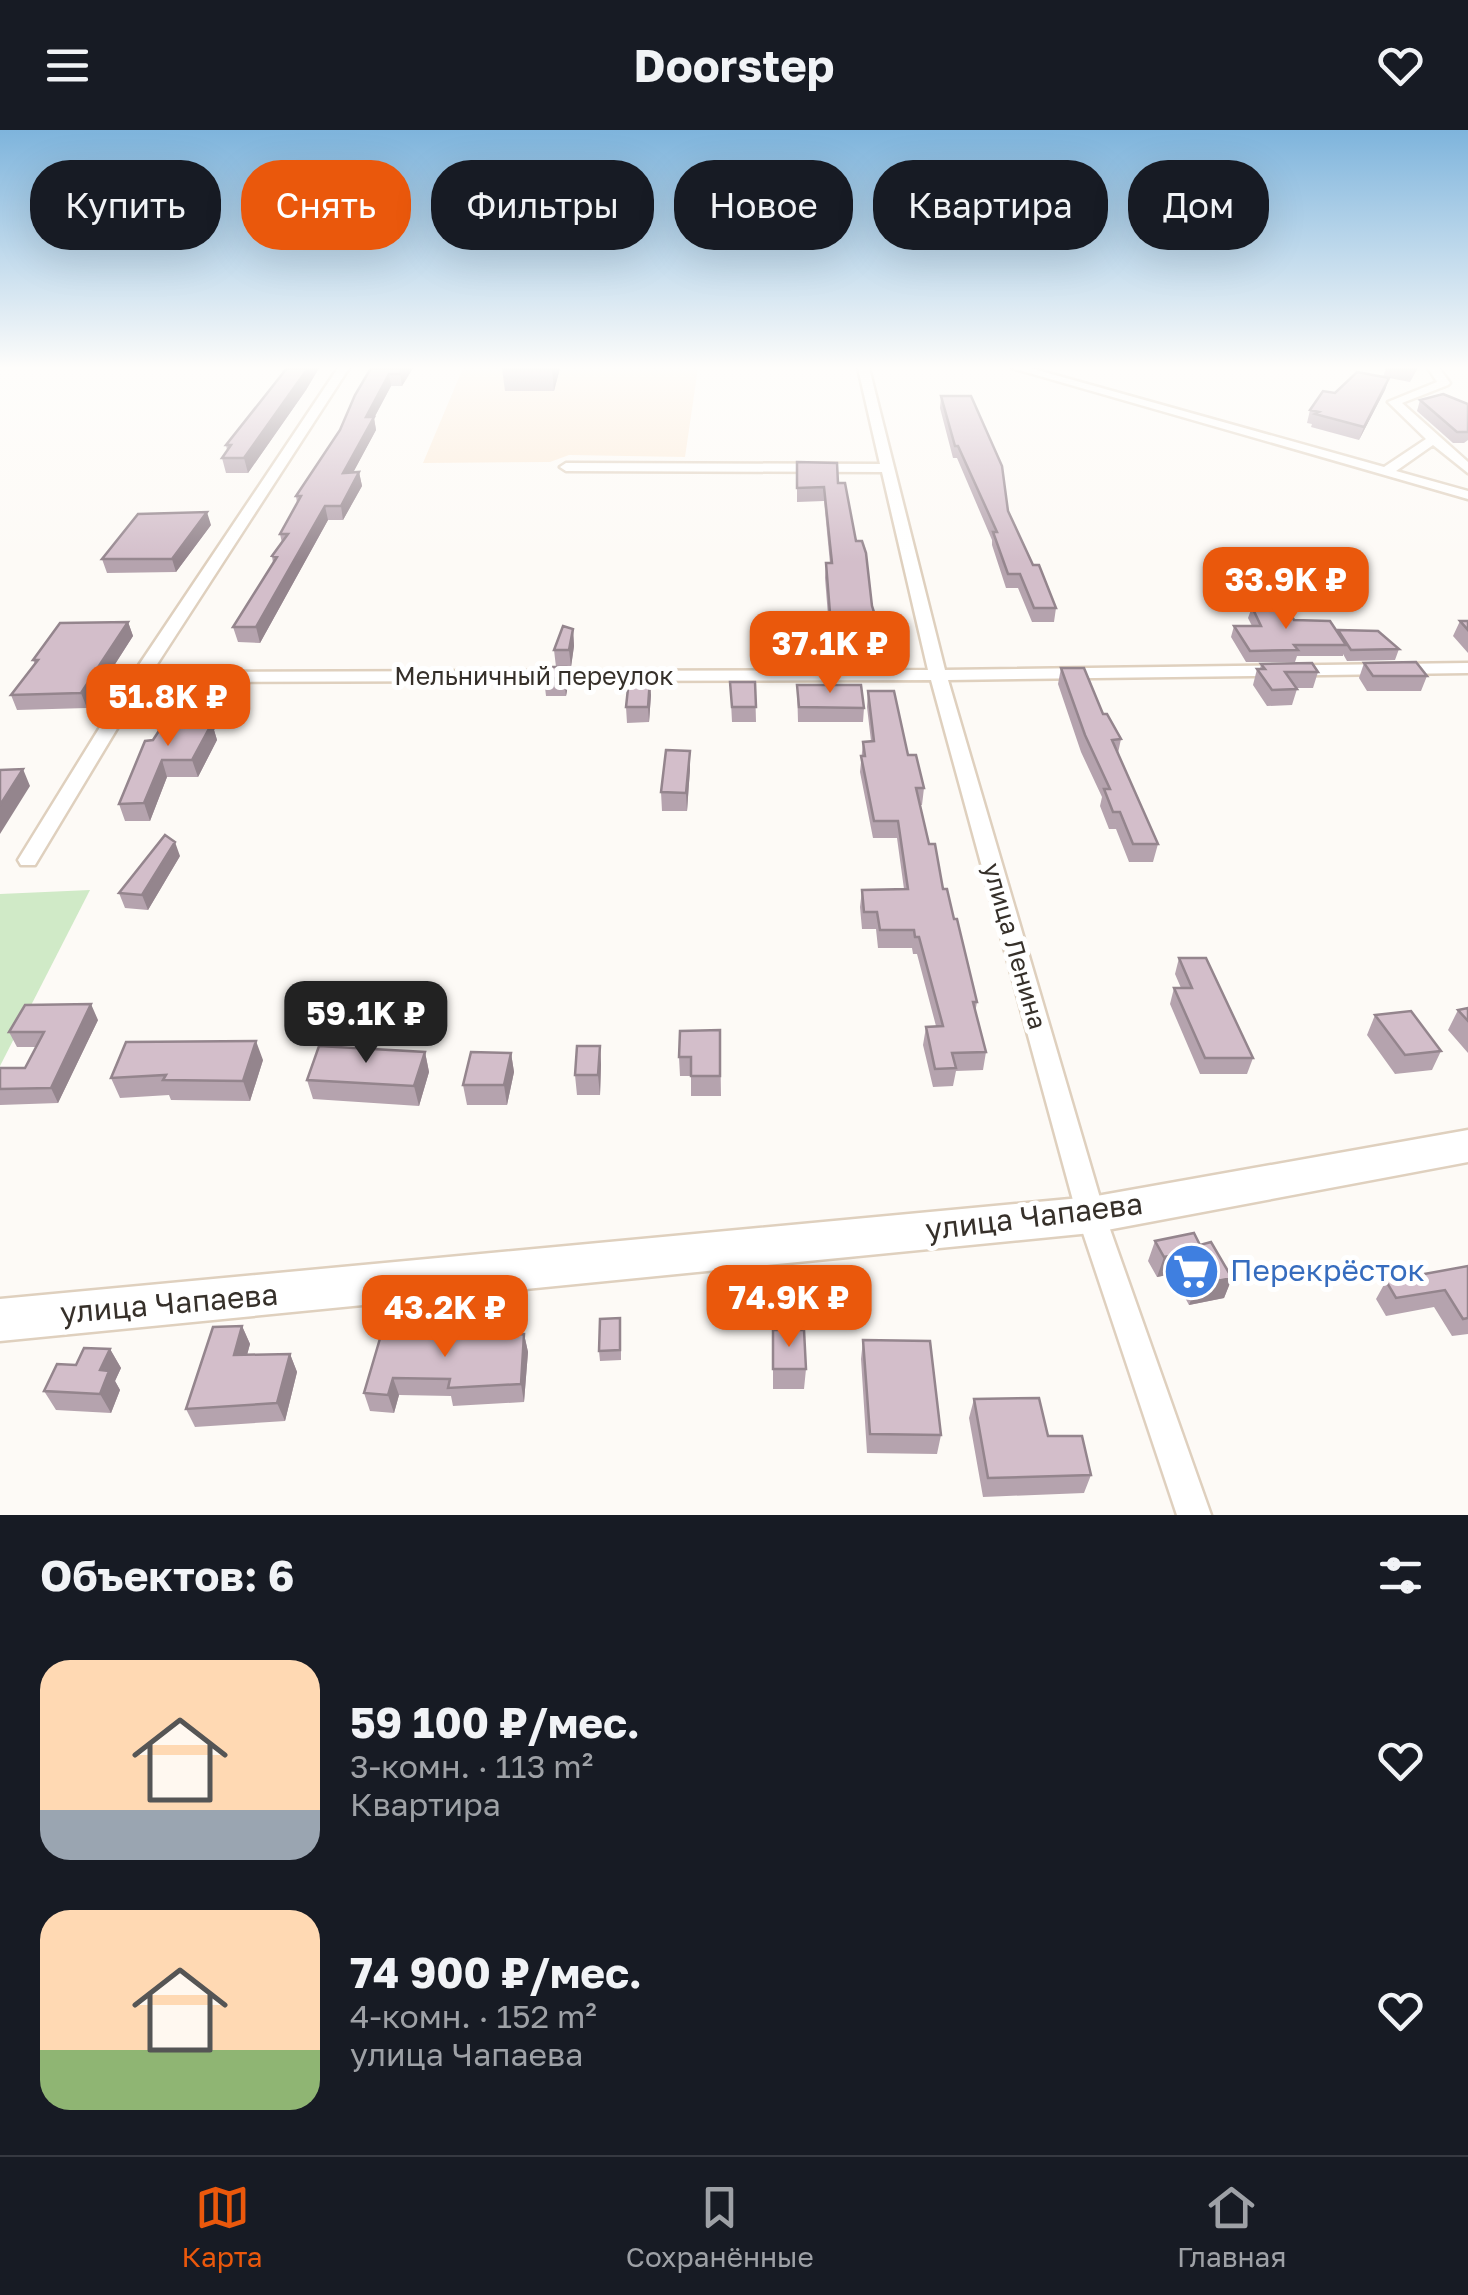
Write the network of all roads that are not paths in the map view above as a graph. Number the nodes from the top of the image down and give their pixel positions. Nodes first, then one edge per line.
1 (301, 433) edge
2 (879, 433) edge
3 (1246, 433) edge
4 (1426, 433) edge
5 (1434, 440) junction
6 (566, 467) dead end
7 (887, 468) junction
8 (1468, 469) edge
9 (1386, 472) junction
10 (1468, 496) edge
11 (1468, 668) edge
12 (938, 675) junction
13 (140, 677) junction
14 (28, 860) dead end
15 (1468, 1146) edge
16 (1092, 1215) junction
17 (0, 1320) edge
18 (1194, 1515) edge

1 - 13 street
2 - 7 street, улица Ленина
3 - 9 street
4 - 5 street
5 - 8 street
5 - 9 street
6 - 7 street
7 - 12 street, улица Ленина
9 - 10 street
11 - 12 street, Мельничный переулок
12 - 13 street, Мельничный переулок
12 - 16 street, улица Ленина
13 - 14 street
15 - 16 main road, улица Чапаева
16 - 17 main road, улица Чапаева
16 - 18 street, улица Ленина

